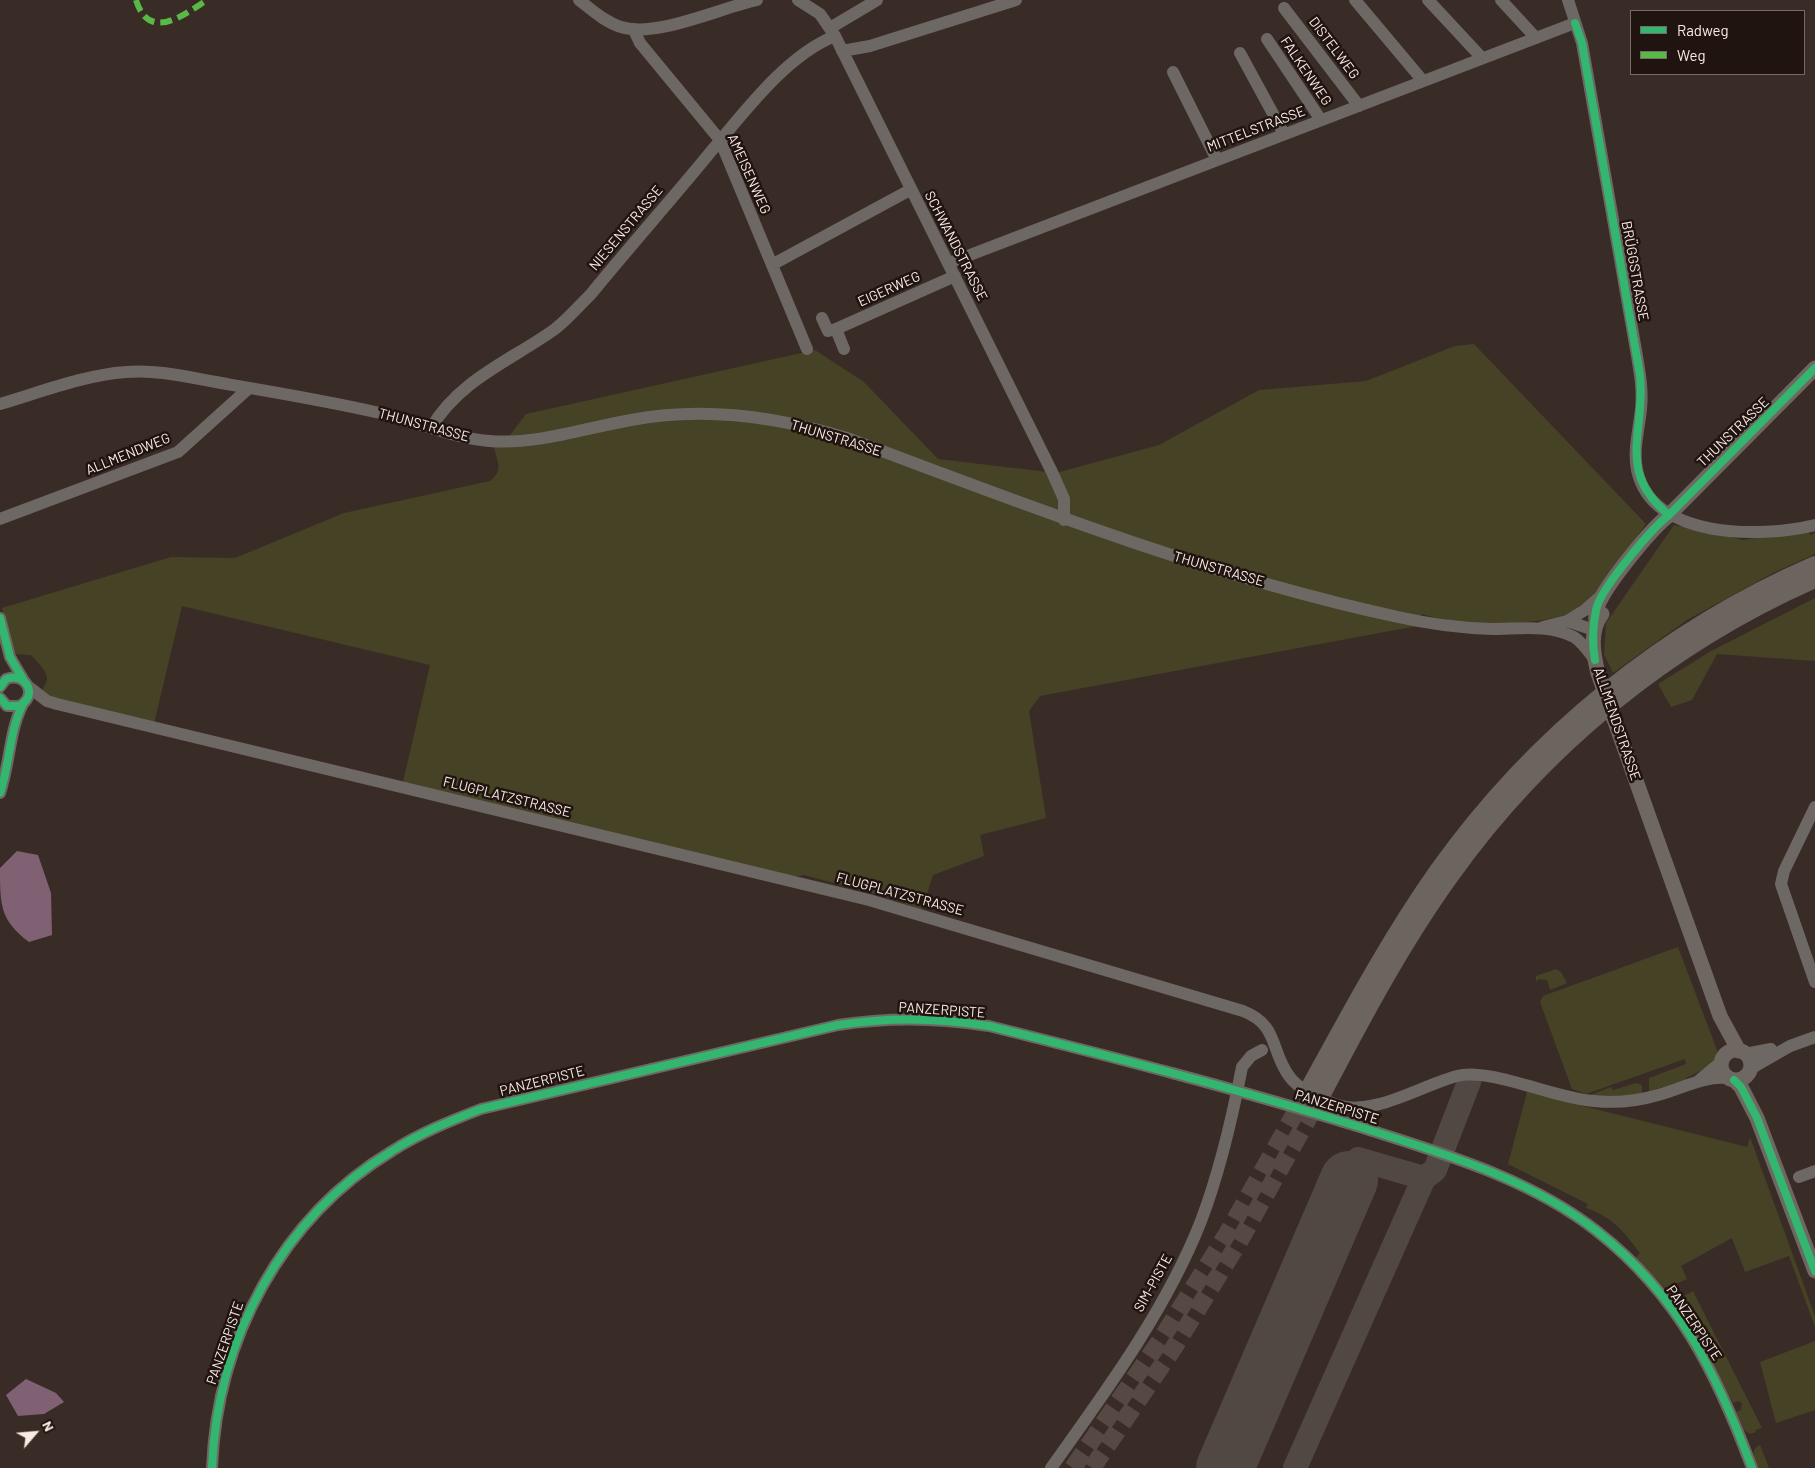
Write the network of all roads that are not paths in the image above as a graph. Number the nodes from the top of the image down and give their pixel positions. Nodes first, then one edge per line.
1 (579, 0) edge
2 (757, 0) edge
3 (798, 0) edge
4 (877, 0) edge
5 (1016, 0) edge
6 (1355, 0) edge
7 (1428, 0) edge
8 (1501, 0) edge
9 (1568, 0) edge
10 (1284, 8) dead end
11 (1575, 23) junction
12 (634, 30) junction
13 (832, 32) junction
14 (1536, 38) junction
15 (1266, 39) dead end
16 (842, 51) junction
17 (1240, 53) dead end
18 (1482, 58) junction
19 (1173, 72) dead end
20 (1423, 81) junction
21 (1359, 106) junction
22 (1321, 120) junction
23 (1284, 134) junction
24 (720, 140) junction
25 (1217, 160) junction
26 (910, 190) junction
27 (777, 262) dead end
28 (949, 264) junction
29 (955, 276) junction
30 (822, 318) dead end
31 (836, 330) junction
32 (806, 349) dead end
33 (844, 349) dead end
34 (1815, 368) edge
35 (249, 388) junction
36 (0, 404) edge
37 (432, 428) junction
38 (1669, 515) junction
39 (0, 519) edge
40 (1064, 520) junction
41 (1815, 525) edge
42 (1815, 565) edge
43 (1815, 579) edge
44 (1604, 593) junction
45 (0, 618) edge
46 (1567, 621) junction
47 (1595, 626) junction
48 (1540, 628) junction
49 (1556, 631) junction
50 (10, 657) junction
51 (1596, 666) junction
52 (2, 682) edge
53 (26, 683) junction
54 (47, 701) junction
55 (4, 702) edge
56 (24, 703) junction
57 (14, 726) junction
58 (0, 793) edge
59 (1815, 807) edge
60 (1815, 982) edge
61 (1815, 1037) edge
62 (1790, 1046) junction
63 (1262, 1050) dead end
64 (1732, 1056) junction
65 (1749, 1071) junction
66 (1730, 1079) junction
67 (1698, 1082) junction
68 (1238, 1091) junction
69 (1337, 1105) junction
70 (1757, 1118) junction
71 (1334, 1119) junction
72 (1815, 1171) edge
73 (1799, 1178) dead end
74 (1815, 1271) edge
75 (212, 1468) edge
76 (1051, 1468) edge
77 (1752, 1468) edge

1 - 12 street
2 - 12 street
3 - 13 street, SCHWANDSTRASSE
4 - 13 street, NIESENSTRASSE
5 - 16 street
6 - 20 street
7 - 18 street
8 - 14 street
9 - 11 street, BRÜGGSTRASSE
10 - 21 street, DISTELWEG
11 - 14 street, MITTELSTRASSE
11 - 38 street, BRÜGGSTRASSE
12 - 24 street, AMEISENWEG
13 - 16 street, SCHWANDSTRASSE
13 - 24 street, NIESENSTRASSE
14 - 18 street, MITTELSTRASSE
15 - 22 street, FALKENWEG
16 - 26 street, SCHWANDSTRASSE
17 - 23 street
18 - 20 street, MITTELSTRASSE
19 - 25 street
20 - 21 street, MITTELSTRASSE
21 - 22 street, MITTELSTRASSE
22 - 23 street, MITTELSTRASSE
23 - 25 street, MITTELSTRASSE
24 - 32 street, AMEISENWEG
24 - 37 street, NIESENSTRASSE
25 - 28 street, MITTELSTRASSE
26 - 27 street
26 - 28 street, SCHWANDSTRASSE
28 - 29 street, SCHWANDSTRASSE
29 - 31 street, EIGERWEG
29 - 40 street, SCHWANDSTRASSE
30 - 31 street
31 - 33 street
34 - 38 main road, THUNSTRASSE
35 - 36 street, THUNSTRASSE
35 - 37 street, THUNSTRASSE
35 - 39 street, ALLMENDWEG
37 - 40 street, THUNSTRASSE
38 - 41 street, BRÜGGSTRASSE
38 - 44 main road
38 - 47 main road
40 - 48 street, THUNSTRASSE
42 - 43 highway
44 - 46 street, THUNSTRASSE
44 - 47 main road
45 - 50 street
46 - 47 street
46 - 48 street, THUNSTRASSE
47 - 49 street, THUNSTRASSE
47 - 51 main road, ALLMENDSTRASSE
48 - 49 street, THUNSTRASSE
49 - 51 street, THUNSTRASSE
50 - 52 street
50 - 53 street
51 - 64 main road, ALLMENDSTRASSE, bridge
52 - 53 street
53 - 54 street, FLUGPLATZSTRASSE
53 - 56 street
54 - 56 street, FLUGPLATZSTRASSE
54 - 69 street, FLUGPLATZSTRASSE
55 - 56 street, FLUGPLATZSTRASSE
55 - 57 street
56 - 57 street
57 - 58 street
59 - 60 street
61 - 62 street
62 - 64 street
62 - 65 street
63 - 68 street, SIM-PISTE
64 - 65 main road
64 - 66 main road
64 - 67 street, FLUGPLATZSTRASSE
65 - 66 main road
65 - 70 main road
66 - 67 street, FLUGPLATZSTRASSE
66 - 70 main road
67 - 69 street, FLUGPLATZSTRASSE
68 - 71 street, PANZERPISTE
68 - 75 street, PANZERPISTE
68 - 76 street, SIM-PISTE
69 - 71 street
70 - 74 main road
71 - 77 street, PANZERPISTE
72 - 73 street

